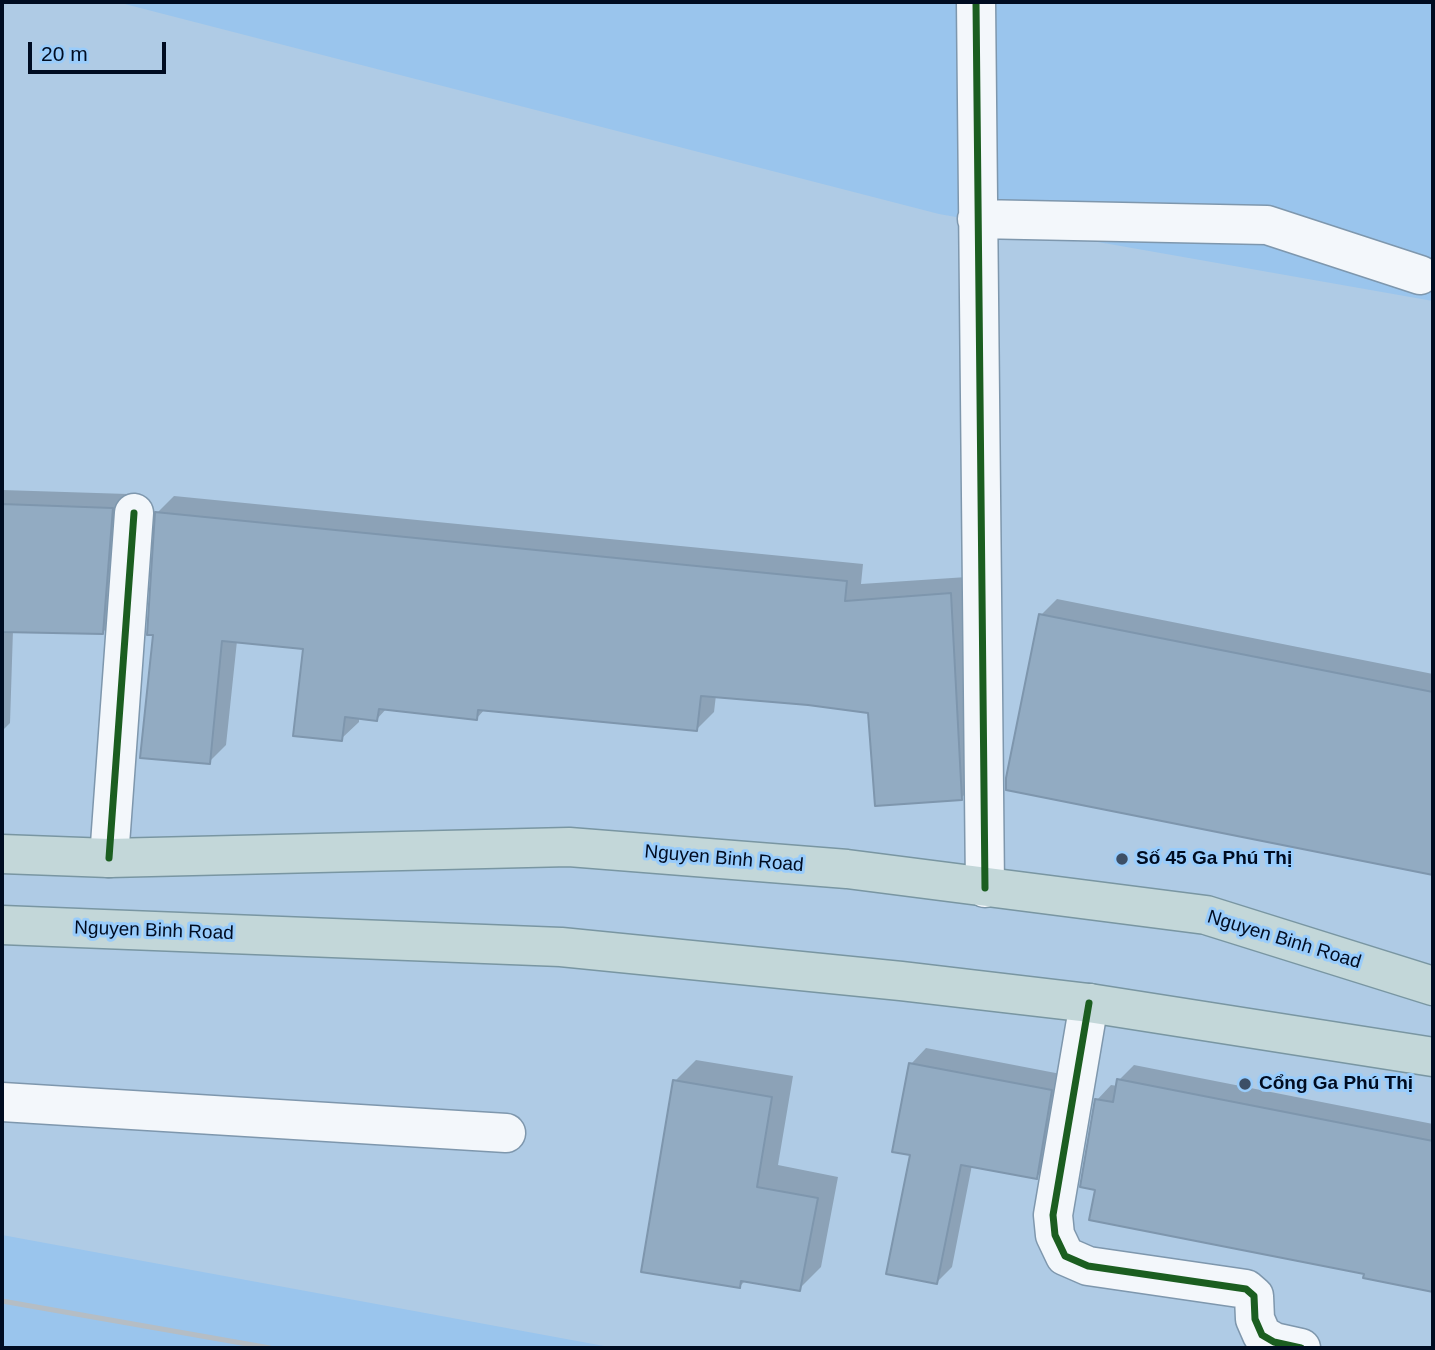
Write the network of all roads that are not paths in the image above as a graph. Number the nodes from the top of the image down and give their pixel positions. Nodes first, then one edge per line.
1 (976, 2) edge
2 (977, 219) junction
3 (1420, 275) dead end
4 (134, 513) dead end
5 (2, 854) edge
6 (109, 858) junction
7 (985, 888) junction
8 (2, 925) edge
9 (1433, 986) edge
10 (1089, 1003) junction
11 (1433, 1057) edge
12 (2, 1102) edge
13 (506, 1133) dead end
14 (1301, 1348) edge

1 - 2 street
2 - 3 street
2 - 7 street
4 - 6 street
5 - 6 highway, Nguyen Binh Road
6 - 7 highway, Nguyen Binh Road
7 - 9 highway, Nguyen Binh Road
8 - 10 highway, Nguyen Binh Road
10 - 11 highway, Nguyen Binh Road
10 - 14 street
12 - 13 street

